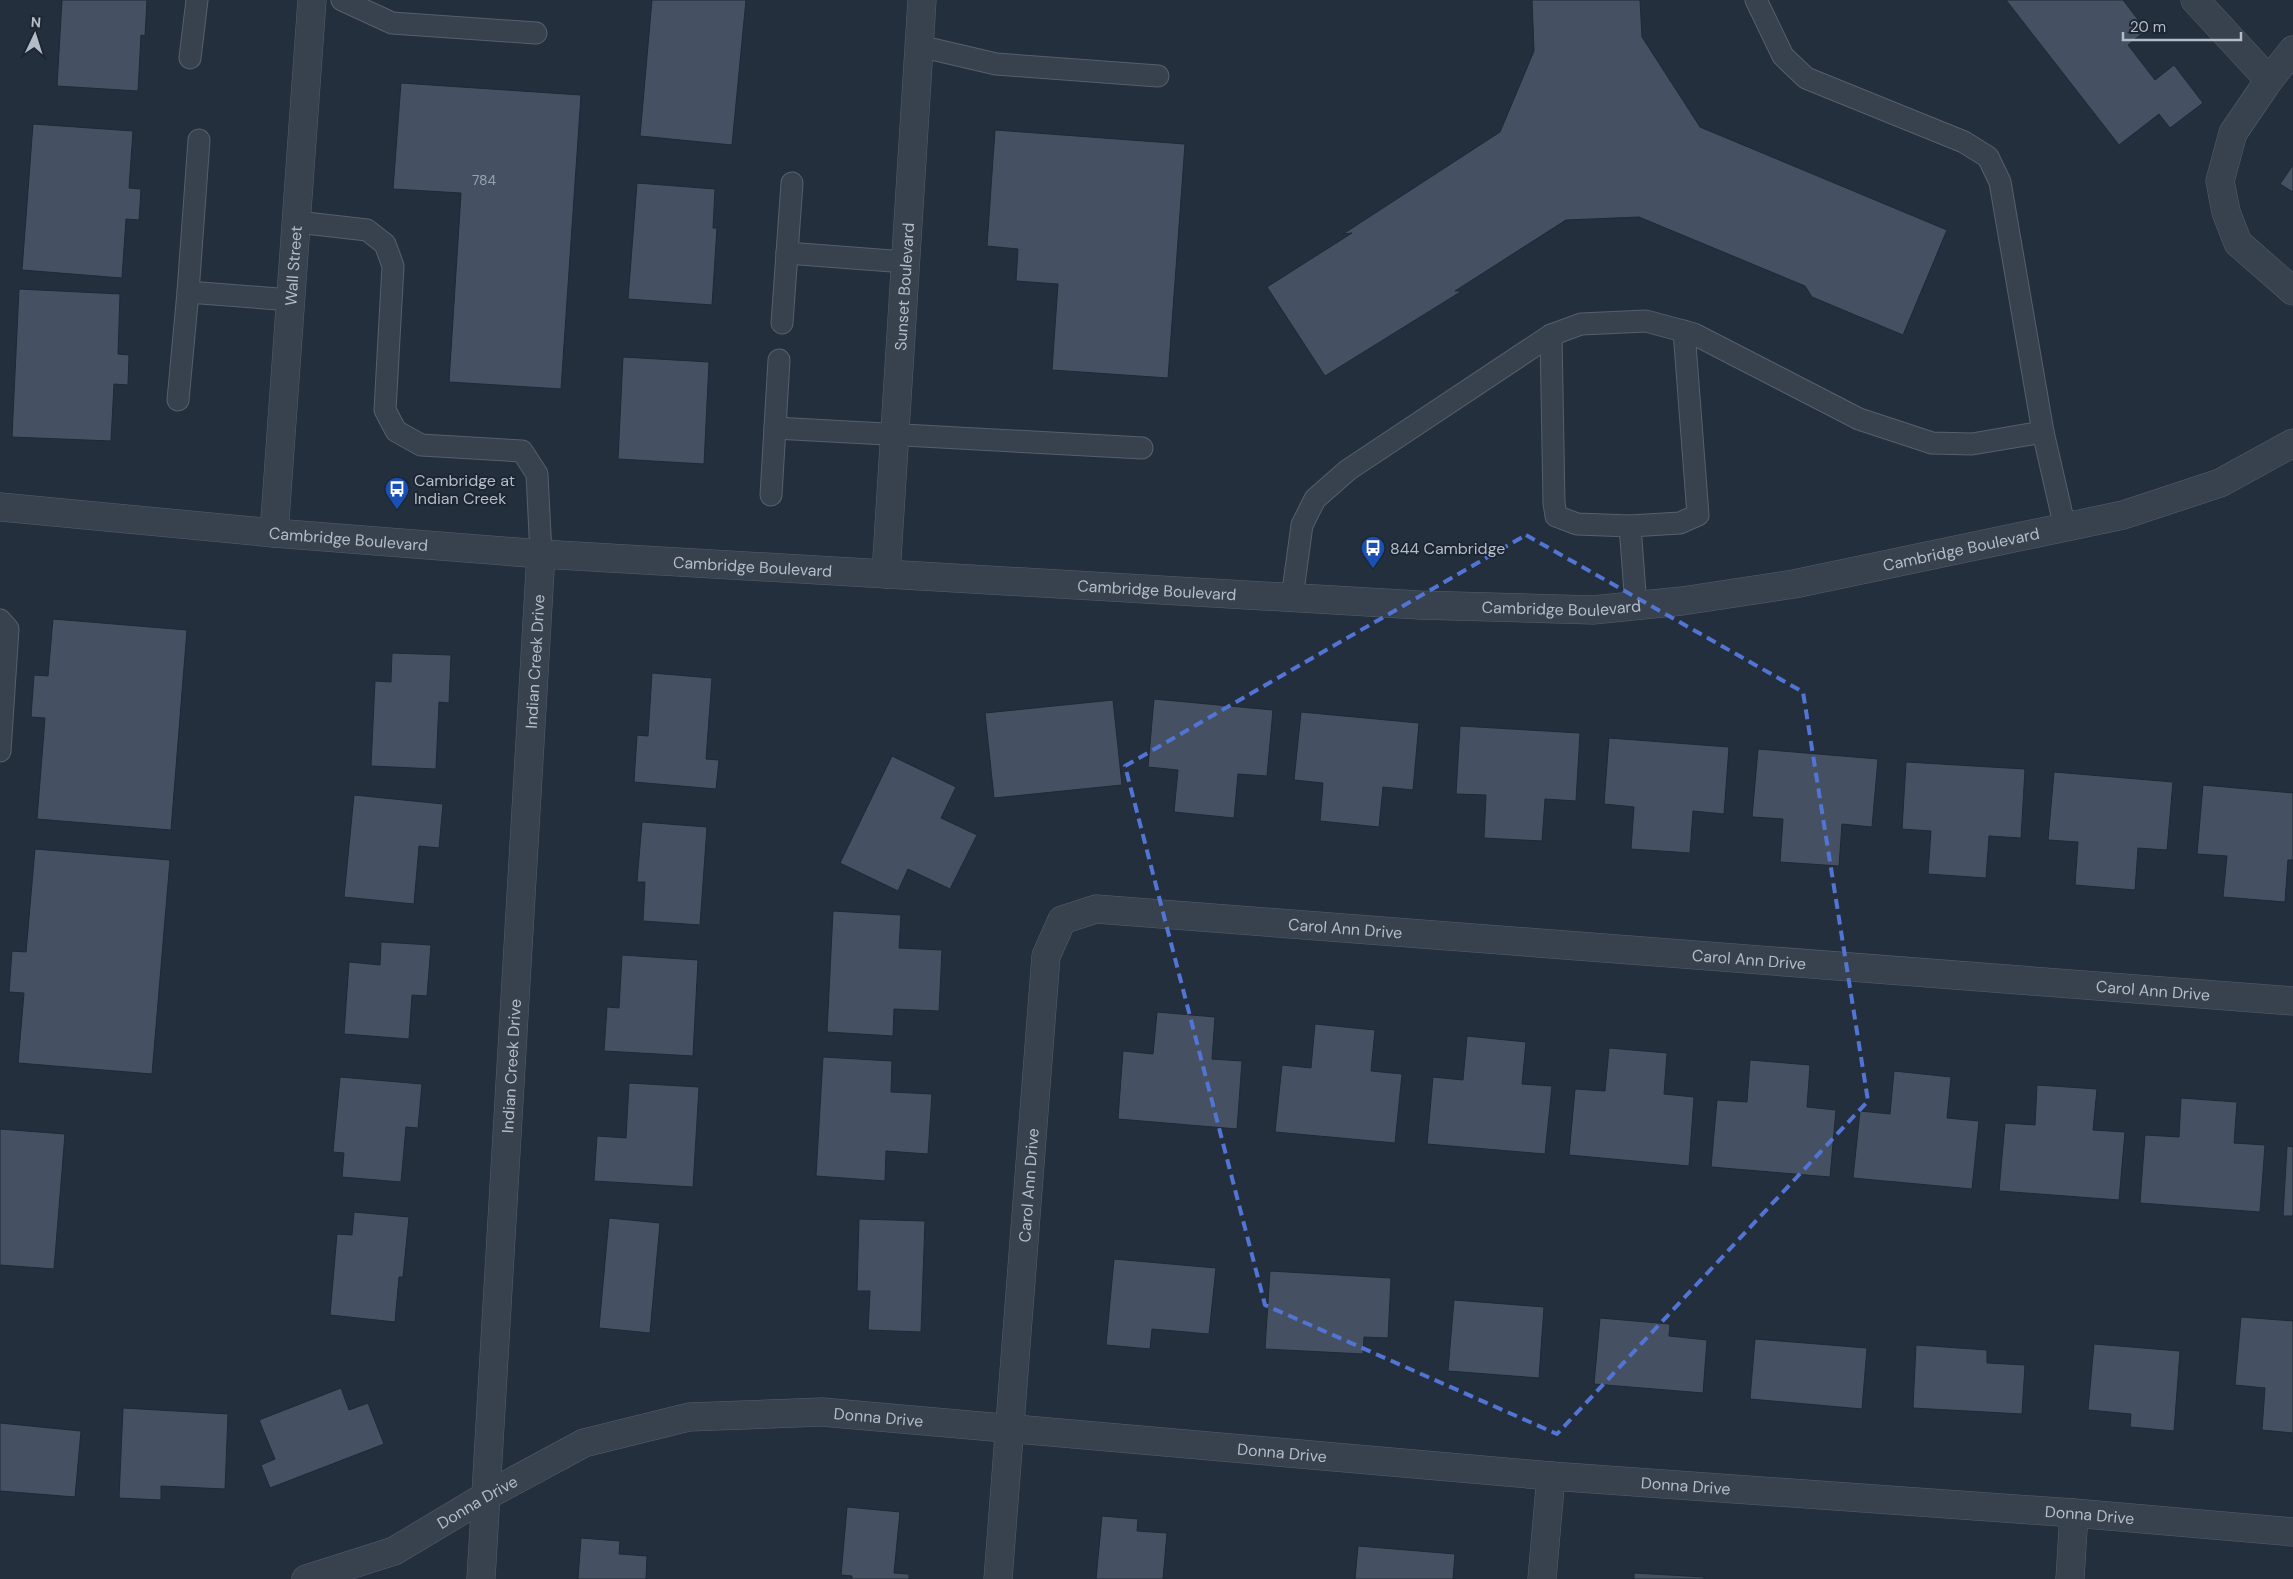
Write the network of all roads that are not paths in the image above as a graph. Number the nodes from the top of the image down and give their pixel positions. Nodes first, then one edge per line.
1 (197, 0) edge
2 (312, 0) edge
3 (342, 0) edge
4 (922, 0) edge
5 (1756, 0) edge
6 (2195, 0) edge
7 (536, 33) dead end
8 (919, 46) junction
9 (2293, 50) edge
10 (190, 58) dead end
11 (1158, 76) dead end
12 (2269, 80) junction
13 (200, 140) dead end
14 (792, 183) dead end
15 (297, 222) junction
16 (787, 253) junction
17 (905, 262) junction
18 (2293, 291) edge
19 (188, 292) junction
20 (291, 300) junction
21 (782, 323) dead end
22 (1684, 331) junction
23 (1551, 335) junction
24 (779, 360) dead end
25 (178, 400) dead end
26 (775, 428) junction
27 (2043, 432) junction
28 (894, 434) junction
29 (2293, 442) edge
30 (1142, 448) dead end
31 (771, 495) dead end
32 (0, 507) edge
33 (1630, 526) junction
34 (2065, 528) junction
35 (274, 533) junction
36 (540, 554) junction
37 (886, 574) junction
38 (1292, 598) junction
39 (1636, 606) junction
40 (0, 620) edge
41 (0, 751) edge
42 (2293, 1001) edge
43 (1008, 1428) junction
44 (1551, 1476) junction
45 (486, 1496) junction
46 (2074, 1514) junction
47 (2293, 1532) edge
48 (306, 1579) edge
49 (481, 1579) edge
50 (998, 1579) edge
51 (1542, 1579) edge
52 (2070, 1579) edge

1 - 10 lane
2 - 15 street, Wall Street
3 - 7 lane
4 - 8 street, Sunset Boulevard
5 - 27 lane
6 - 12 street
8 - 11 lane
8 - 17 street, Sunset Boulevard
9 - 12 street
12 - 18 street
13 - 19 lane
14 - 16 lane
15 - 20 street, Wall Street
15 - 36 lane
16 - 17 lane
16 - 21 lane
17 - 28 street, Sunset Boulevard
19 - 20 lane
19 - 25 lane
20 - 35 street, Wall Street
22 - 23 lane
22 - 27 lane
22 - 33 lane
23 - 33 lane
23 - 38 lane
24 - 26 lane
26 - 28 lane
26 - 31 lane
27 - 34 lane
28 - 30 lane
28 - 37 street, Sunset Boulevard
29 - 34 street, Cambridge Boulevard
32 - 35 street, Cambridge Boulevard
33 - 39 lane
34 - 39 street, Cambridge Boulevard
35 - 36 street, Cambridge Boulevard
36 - 37 street, Cambridge Boulevard
36 - 45 street, Indian Creek Drive
37 - 38 street, Cambridge Boulevard
38 - 39 street, Cambridge Boulevard
40 - 41 lane
42 - 43 street, Carol Ann Drive
43 - 44 street, Donna Drive
43 - 45 street, Donna Drive
43 - 50 street, Carol Ann Drive
44 - 46 street, Donna Drive
44 - 51 street
45 - 48 street, Donna Drive
45 - 49 street, Indian Creek Drive
46 - 47 street, Donna Drive
46 - 52 street

